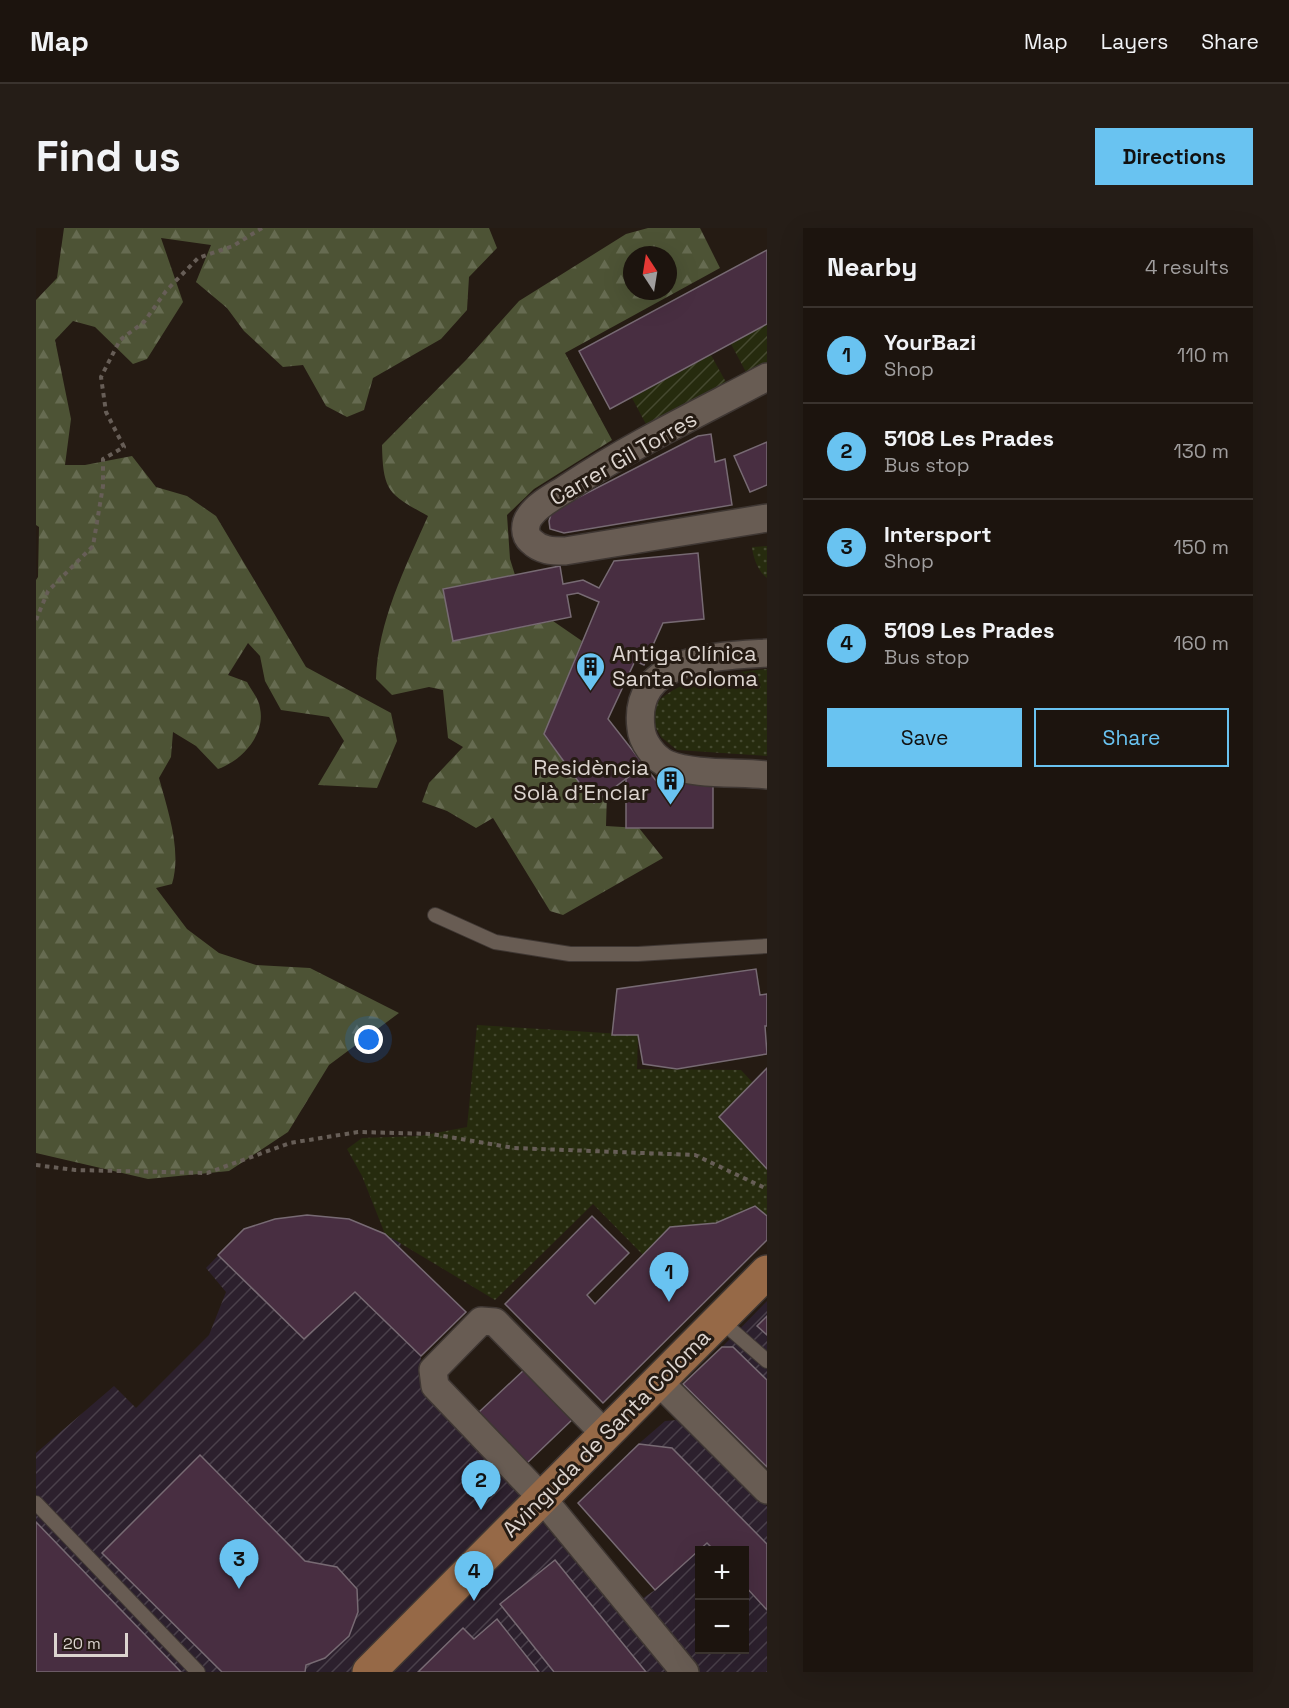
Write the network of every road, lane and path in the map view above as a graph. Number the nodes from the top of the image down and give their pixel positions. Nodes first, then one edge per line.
1 (262, 228) edge
2 (767, 377) edge
3 (767, 518) edge
4 (36, 620) edge
5 (767, 652) edge
6 (767, 775) edge
7 (435, 915) dead end
8 (767, 946) edge
9 (36, 1165) edge
10 (767, 1189) edge
11 (767, 1272) edge
12 (719, 1318) junction
13 (767, 1361) edge
14 (658, 1381) junction
15 (605, 1434) junction
16 (767, 1490) edge
17 (542, 1498) junction
18 (36, 1503) edge
19 (198, 1672) edge
20 (369, 1672) edge
21 (685, 1672) edge

1 - 4 path
2 - 3 street, Carrer Gil Torres
5 - 6 street
7 - 8 lane
9 - 10 path
11 - 12 main road, Avinguda de Santa Coloma
12 - 13 lane
12 - 14 main road, Avinguda de Santa Coloma
14 - 15 main road, Avinguda de Santa Coloma
14 - 16 street
15 - 17 main road, Avinguda de Santa Coloma
15 - 17 street
17 - 20 main road, Avinguda de Santa Coloma
17 - 21 street
18 - 19 lane

